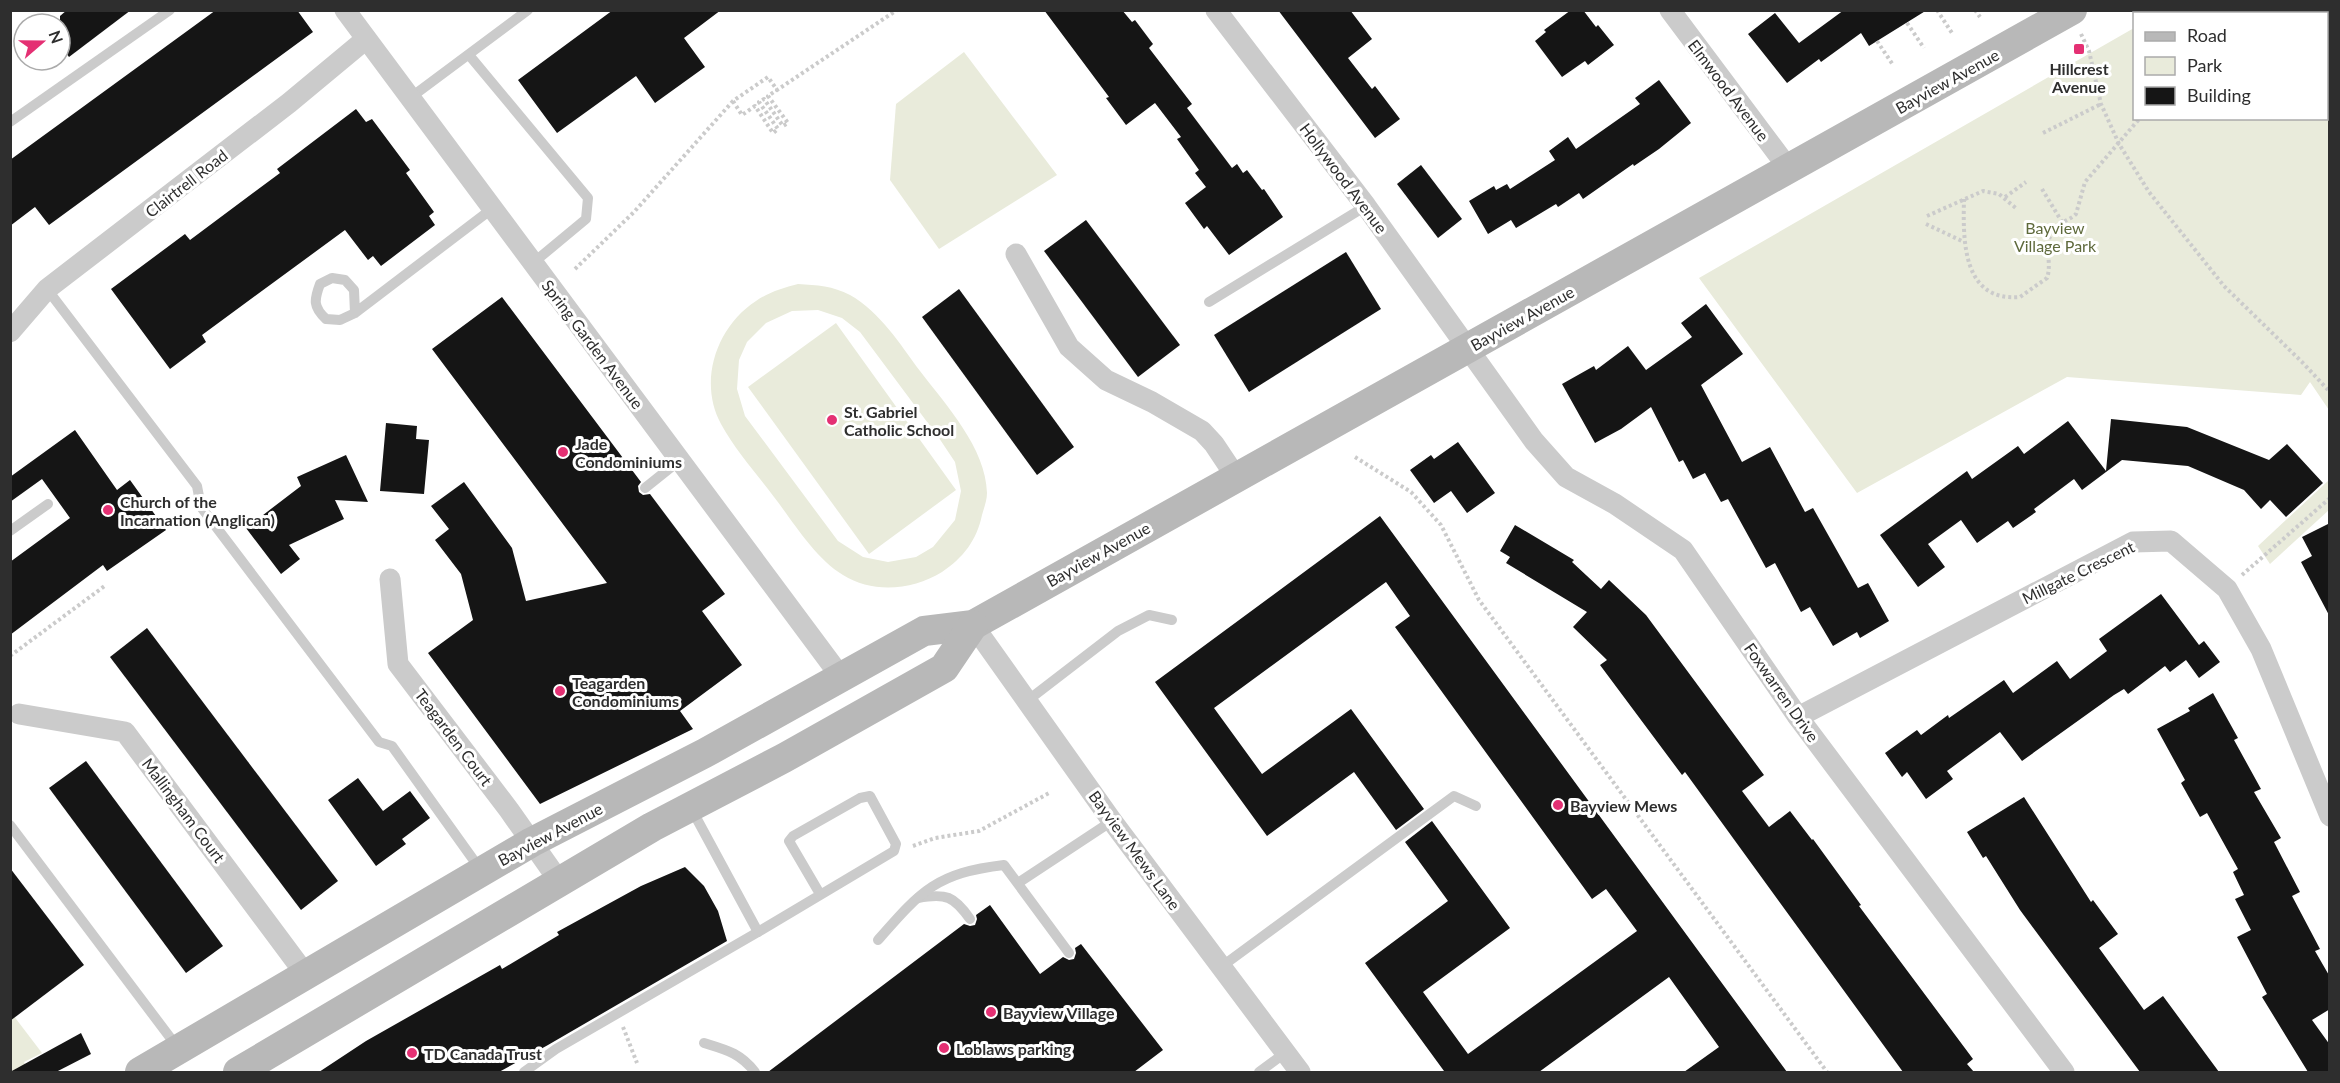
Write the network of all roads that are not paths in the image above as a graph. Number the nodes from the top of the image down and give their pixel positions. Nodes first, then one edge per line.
1 (170, 10) edge
2 (345, 10) edge
3 (528, 10) edge
4 (1216, 10) edge
5 (1670, 10) edge
6 (2072, 10) edge
7 (366, 39) junction
8 (468, 55) junction
9 (410, 98) junction
10 (10, 122) edge
11 (1789, 169) junction
12 (1366, 206) junction
13 (493, 208) junction
14 (1016, 254) dead end
15 (533, 263) junction
16 (47, 289) junction
17 (1209, 302) dead end
18 (355, 313) junction
19 (10, 332) edge
20 (1468, 348) junction
21 (680, 460) junction
22 (1236, 477) junction
23 (645, 488) dead end
24 (48, 504) dead end
25 (10, 531) edge
26 (390, 579) dead end
27 (1172, 620) dead end
28 (973, 625) junction
29 (841, 678) junction
30 (1027, 701) junction
31 (20, 714) dead end
32 (1798, 717) junction
33 (742, 780) junction
34 (1476, 806) dead end
35 (690, 807) junction
36 (2330, 816) edge
37 (1112, 821) junction
38 (10, 825) edge
39 (532, 842) junction
40 (482, 872) junction
41 (559, 881) junction
42 (1018, 883) junction
43 (820, 894) junction
44 (915, 898) junction
45 (970, 919) dead end
46 (758, 932) junction
47 (878, 940) dead end
48 (1069, 953) dead end
49 (1221, 967) junction
50 (306, 975) junction
51 (704, 1043) dead end
52 (179, 1050) junction
53 (1286, 1053) junction
54 (140, 1072) edge
55 (238, 1072) edge
56 (524, 1072) edge
57 (755, 1072) edge
58 (1259, 1072) edge
59 (1300, 1072) edge
60 (2064, 1072) edge

1 - 10 lane
2 - 7 street, Spring Garden Avenue
3 - 8 lane
4 - 12 street, Hollywood Avenue
5 - 11 street, Elmwood Avenue
6 - 11 main road, Bayview Avenue
7 - 9 street, Spring Garden Avenue
7 - 16 street, Clairtrell Road
8 - 9 lane
8 - 15 lane
9 - 13 street, Spring Garden Avenue
11 - 20 main road, Bayview Avenue
12 - 17 lane
12 - 20 street, Hollywood Avenue
13 - 15 street, Spring Garden Avenue
13 - 18 lane
14 - 22 street
15 - 21 street, Spring Garden Avenue
16 - 19 street, Clairtrell Road
16 - 40 lane
18 - 18 lane
20 - 22 main road, Bayview Avenue
20 - 32 street, Foxwarren Drive
21 - 23 lane
21 - 29 street, Spring Garden Avenue
22 - 28 main road, Bayview Avenue
24 - 25 lane
26 - 39 street, Teagarden Court
27 - 30 lane
28 - 29 main road, Bayview Avenue
28 - 30 street, Bayview Mews Lane
28 - 33 main road, Bayview Avenue
29 - 33 main road
29 - 39 main road, Bayview Avenue
30 - 37 street, Bayview Mews Lane
31 - 50 street, Mallingham Court
32 - 36 street, Millgate Crescent
32 - 60 street, Foxwarren Drive
33 - 35 main road, Bayview Avenue
34 - 49 lane
35 - 41 main road, Bayview Avenue
35 - 46 lane
37 - 42 lane
37 - 49 street, Bayview Mews Lane
38 - 52 lane
39 - 40 main road, Bayview Avenue
39 - 41 street, Teagarden Court
40 - 50 main road, Bayview Avenue
41 - 55 main road, Bayview Avenue
42 - 44 lane
42 - 48 lane
43 - 43 lane
43 - 46 lane
44 - 45 lane
44 - 47 lane
46 - 56 lane
49 - 53 street, Bayview Mews Lane
50 - 52 main road, Bayview Avenue
51 - 57 lane
52 - 54 main road, Bayview Avenue
53 - 58 lane
53 - 59 street, Bayview Mews Lane

